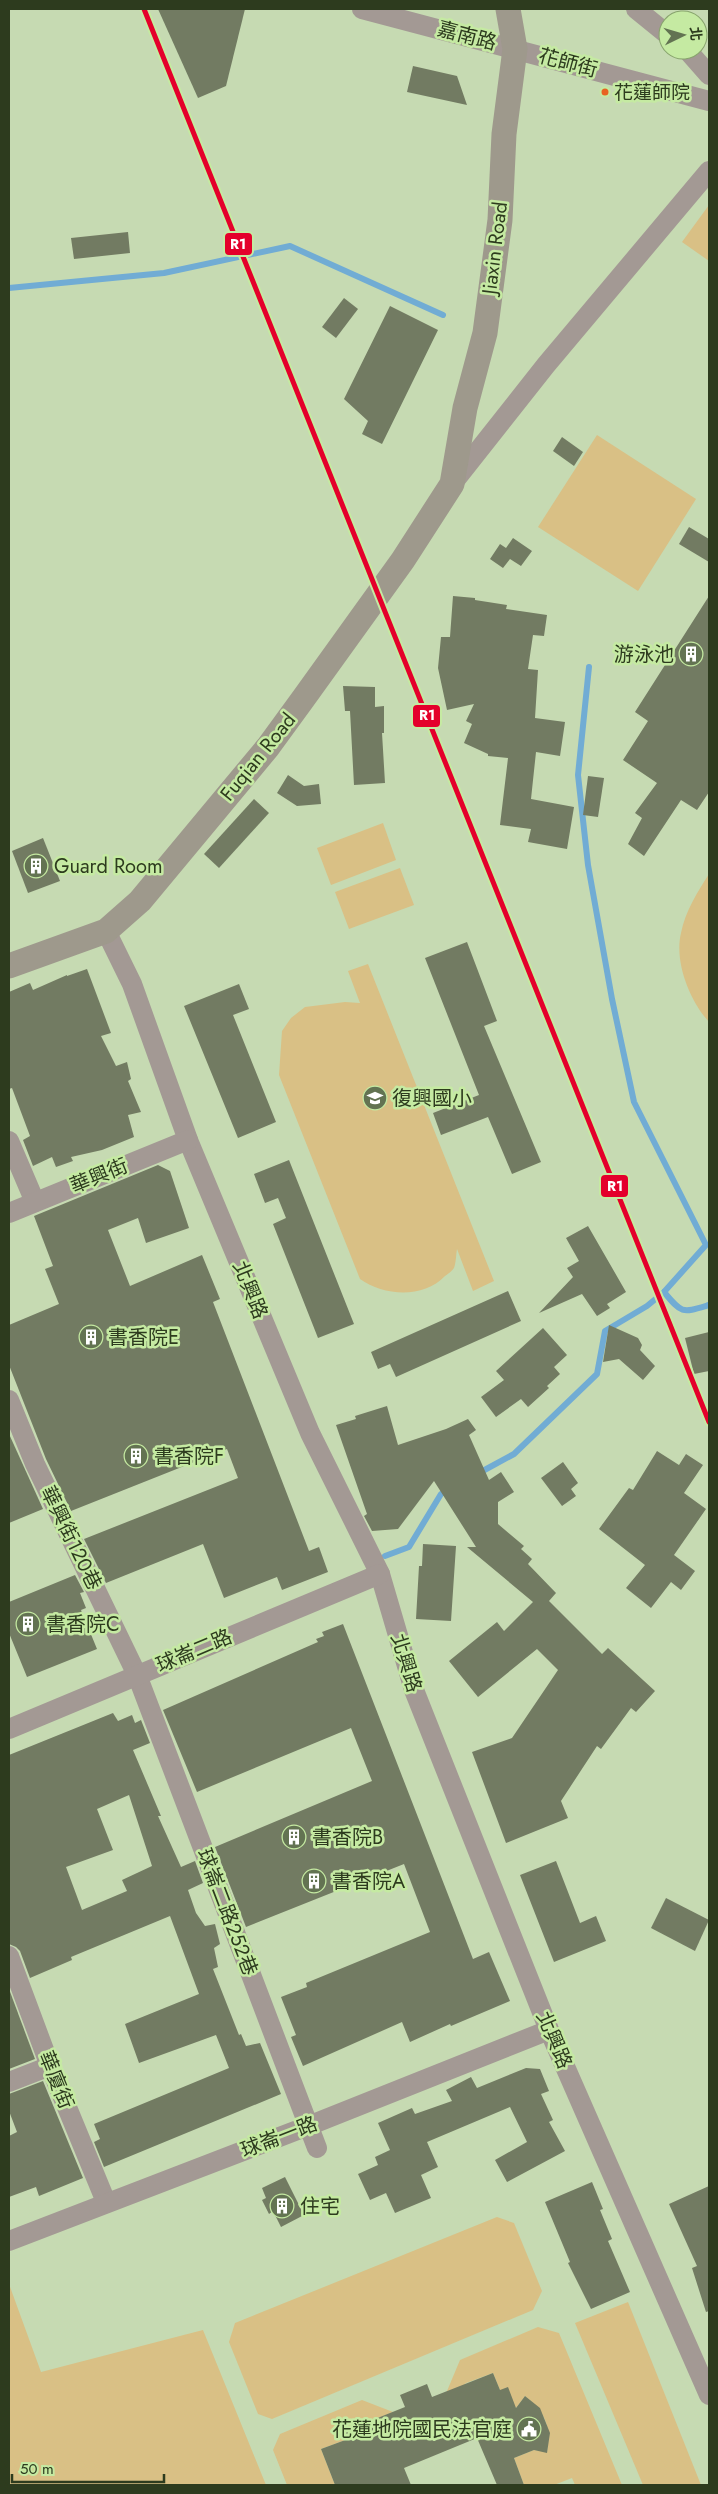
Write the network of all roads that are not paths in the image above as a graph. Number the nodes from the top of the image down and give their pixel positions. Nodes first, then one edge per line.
1 (362, 9) edge
2 (508, 9) edge
3 (636, 9) edge
4 (658, 27) edge
5 (515, 48) junction
6 (696, 60) edge
7 (709, 75) edge
8 (709, 101) edge
9 (709, 171) edge
10 (452, 484) junction
11 (106, 931) junction
12 (9, 966) edge
13 (188, 1140) junction
14 (9, 1141) edge
15 (35, 1202) junction
16 (9, 1213) edge
17 (9, 1400) edge
18 (380, 1574) junction
19 (137, 1675) junction
20 (9, 1729) edge
21 (9, 1956) edge
22 (549, 2030) junction
23 (50, 2066) junction
24 (9, 2082) edge
25 (308, 2126) junction
26 (317, 2148) dead end
27 (106, 2202) junction
28 (9, 2241) edge
29 (707, 2385) edge

1 - 5 street, 嘉南路
2 - 5 main road, Jiaxin Road
3 - 4 street
5 - 8 street, 花師街
5 - 10 main road, Jiaxin Road
6 - 7 street
9 - 10 street
10 - 11 main road, Fuqian Road
11 - 12 main road, Fuqian Road
11 - 13 street, 北興路
13 - 15 street, 華興街
13 - 18 street, 北興路
14 - 15 street
15 - 16 street, 華興街
17 - 19 street, 華興街120巷
18 - 19 street, 球崙二路
18 - 22 street, 北興路
19 - 20 street, 球崙二路
19 - 25 street, 球崙二路252巷
21 - 23 street, 華廈街
22 - 25 street, 球崙一路
22 - 29 street, 北興路
23 - 24 street
23 - 27 street, 華廈街
25 - 26 street, 球崙二路252巷
25 - 27 street, 球崙一路
27 - 28 street, 球崙一路

